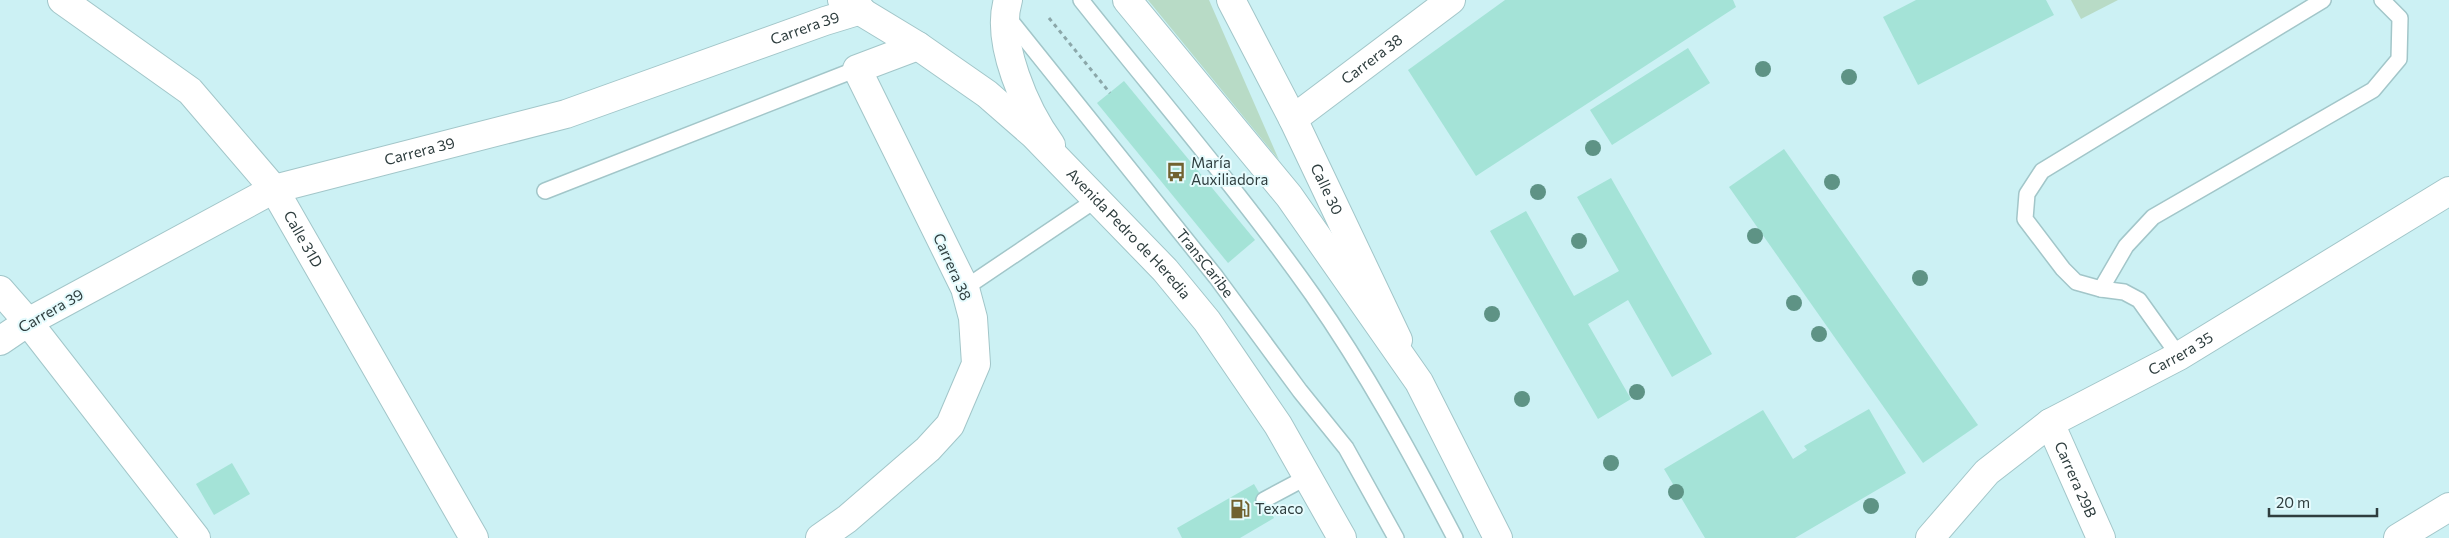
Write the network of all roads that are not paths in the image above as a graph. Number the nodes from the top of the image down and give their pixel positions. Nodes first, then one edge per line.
1 (62, 0) edge
2 (1081, 0) edge
3 (1126, 0) edge
4 (1231, 0) edge
5 (1451, 0) edge
6 (2323, 0) edge
7 (2382, 0) edge
8 (862, 3) edge
9 (1002, 4) edge
10 (918, 46) junction
11 (857, 69) junction
12 (1293, 119) junction
13 (274, 189) junction
14 (546, 191) dead end
15 (2449, 191) edge
16 (1097, 199) junction
17 (965, 288) junction
18 (2101, 289) junction
19 (0, 290) edge
20 (28, 322) junction
21 (0, 341) edge
22 (2179, 356) junction
23 (1418, 382) junction
24 (2050, 423) junction
25 (1309, 476) junction
26 (1264, 500) dead end
27 (2449, 507) edge
28 (196, 538) edge
29 (474, 538) edge
30 (820, 538) edge
31 (1342, 538) edge
32 (1396, 538) edge
33 (1455, 538) edge
34 (1498, 538) edge
35 (1930, 538) edge
36 (2101, 538) edge
37 (2398, 538) edge

1 - 13 main road, Calle 31D
2 - 33 lane
3 - 23 main road
4 - 12 main road, Calle 30
5 - 12 main road, Carrera 38
6 - 18 lane
7 - 18 lane
8 - 10 main road, Avenida Pedro de Heredia
8 - 13 main road, Carrera 39
9 - 16 main road
9 - 32 lane, TransCaribe
10 - 11 main road
10 - 16 main road, Avenida Pedro de Heredia
11 - 14 lane
11 - 17 main road, Carrera 38
12 - 23 main road, Calle 30
13 - 20 main road, Carrera 39
13 - 29 main road, Calle 31D
15 - 22 main road, Carrera 35
16 - 17 lane
16 - 25 main road, Avenida Pedro de Heredia
17 - 30 main road, Carrera 38
18 - 22 lane
19 - 20 main road
20 - 21 main road, Carrera 39
20 - 28 main road
22 - 24 main road, Carrera 35
23 - 34 main road
24 - 35 main road, Carrera 35
24 - 36 main road, Carrera 29B
25 - 26 lane
25 - 31 main road, Avenida Pedro de Heredia
27 - 37 main road

